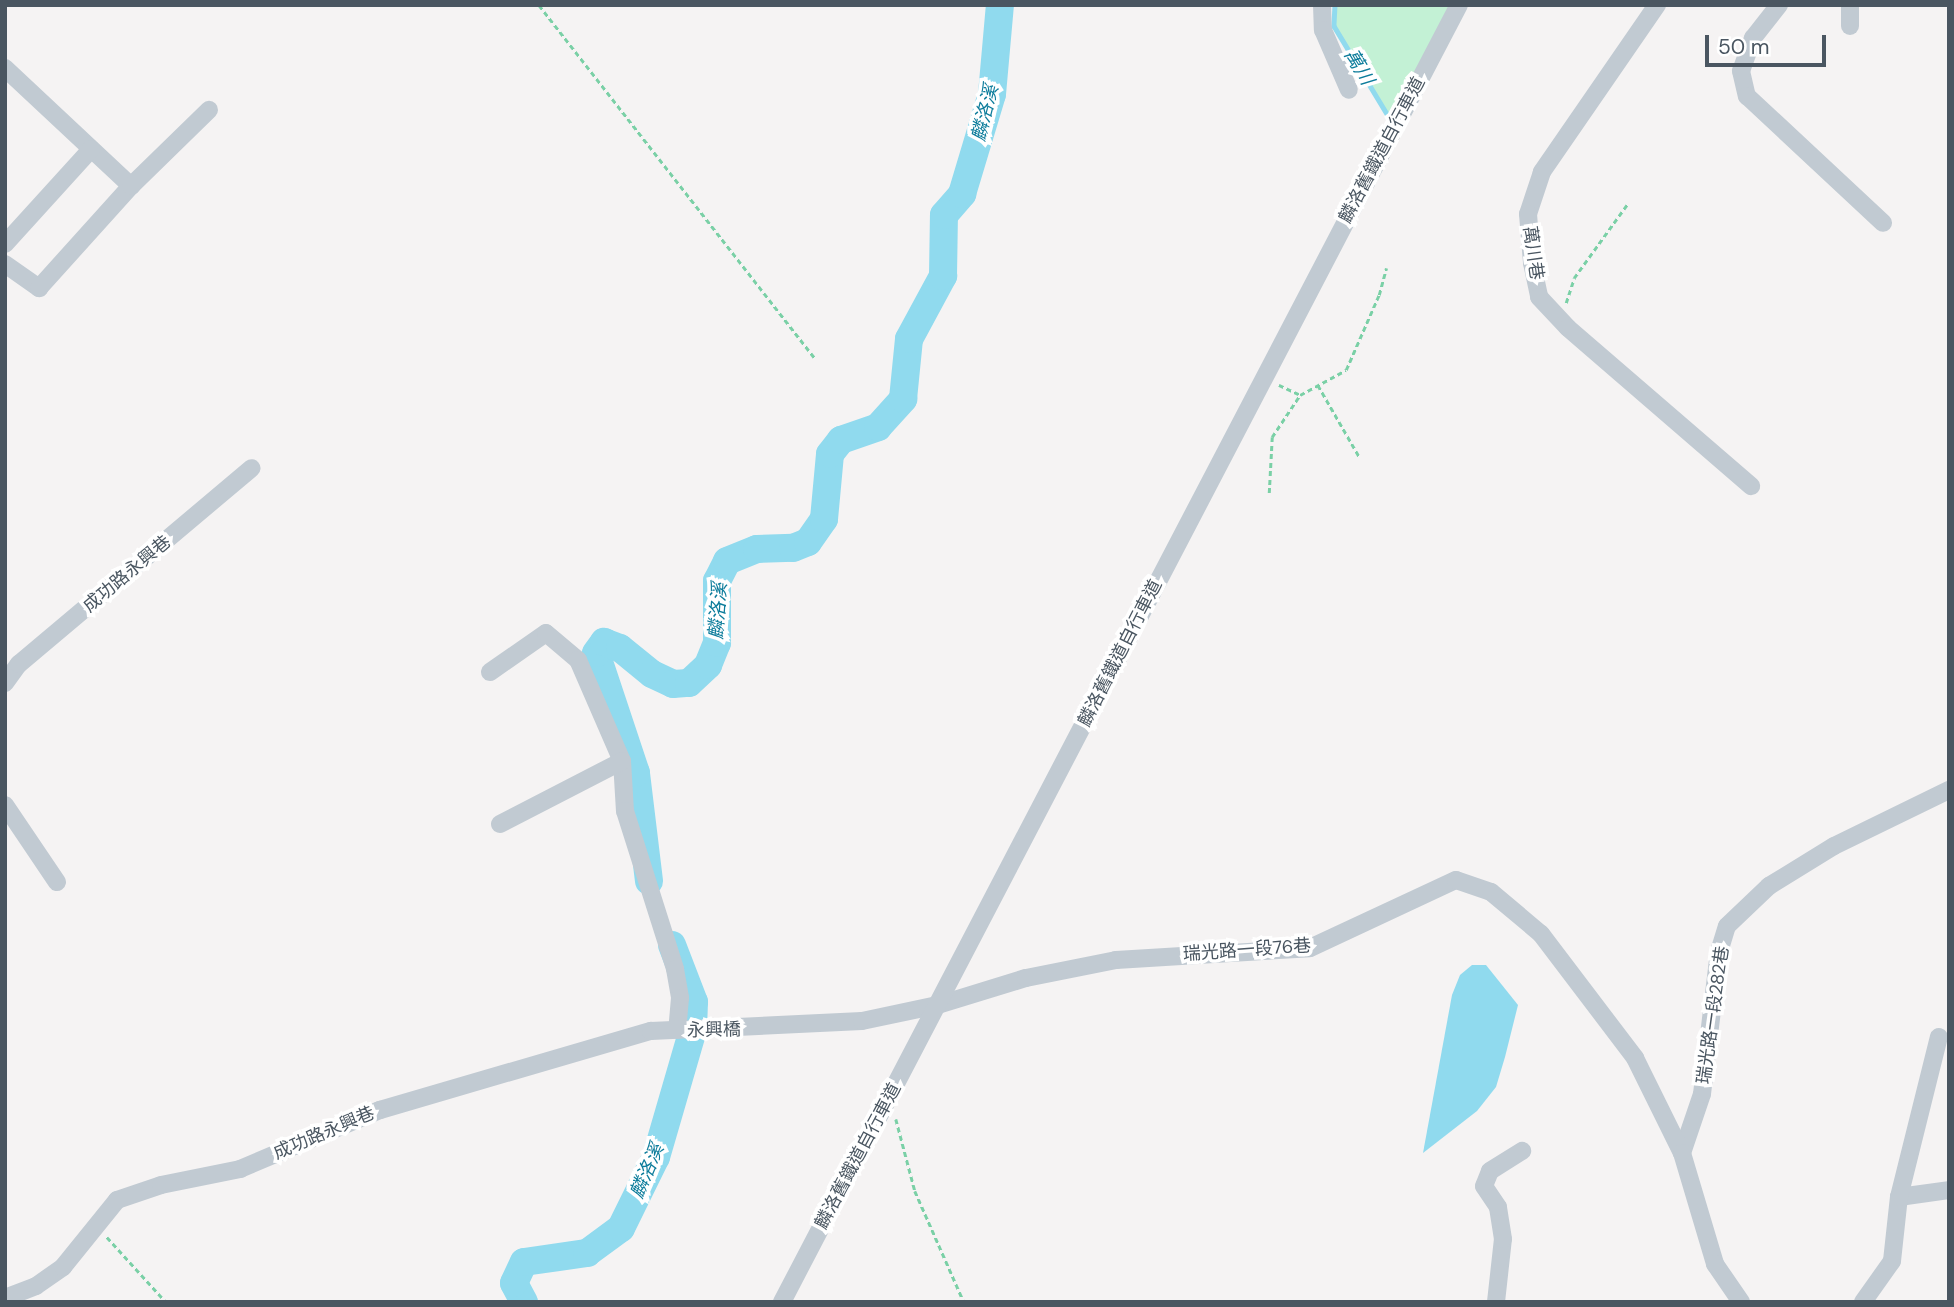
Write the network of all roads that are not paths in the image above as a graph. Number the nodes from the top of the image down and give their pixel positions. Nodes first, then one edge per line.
1 (1322, 5) edge
2 (1459, 5) edge
3 (1657, 5) edge
4 (1779, 5) edge
5 (1850, 5) edge
6 (1850, 26) dead end
7 (5, 68) edge
8 (1349, 90) dead end
9 (209, 110) dead end
10 (91, 149) junction
11 (131, 186) junction
12 (1883, 223) dead end
13 (5, 244) edge
14 (9, 274) edge
15 (252, 468) dead end
16 (1751, 486) dead end
17 (491, 672) dead end
18 (5, 683) edge
19 (622, 761) junction
20 (1949, 790) edge
21 (5, 805) edge
22 (499, 824) dead end
23 (57, 882) dead end
24 (938, 1005) junction
25 (750, 1029) joint
26 (677, 1030) junction
27 (1939, 1037) dead end
28 (1522, 1152) dead end
29 (1682, 1153) junction
30 (1949, 1190) edge
31 (1899, 1197) junction
32 (5, 1298) edge
33 (782, 1302) edge
34 (1496, 1302) edge
35 (1741, 1302) edge
36 (1863, 1302) edge

1 - 8 street
2 - 24 street, 麟洛舊鐵道自行車道
3 - 16 street, 萬川巷
4 - 12 street
5 - 6 street
7 - 10 street
9 - 11 street
10 - 11 street
10 - 13 street
11 - 14 street
15 - 18 street, 成功路永興巷
17 - 19 street
19 - 22 street
19 - 26 street
20 - 29 street, 瑞光路一段282巷
21 - 23 street
24 - 25 street, 瑞光路一段76巷
24 - 29 street, 瑞光路一段76巷
24 - 33 street, 麟洛舊鐵道自行車道
25 - 26 street, 永興橋
26 - 32 street, 成功路永興巷
27 - 31 street
28 - 34 street
29 - 35 street, 瑞光路一段76巷
30 - 31 street
31 - 36 street

